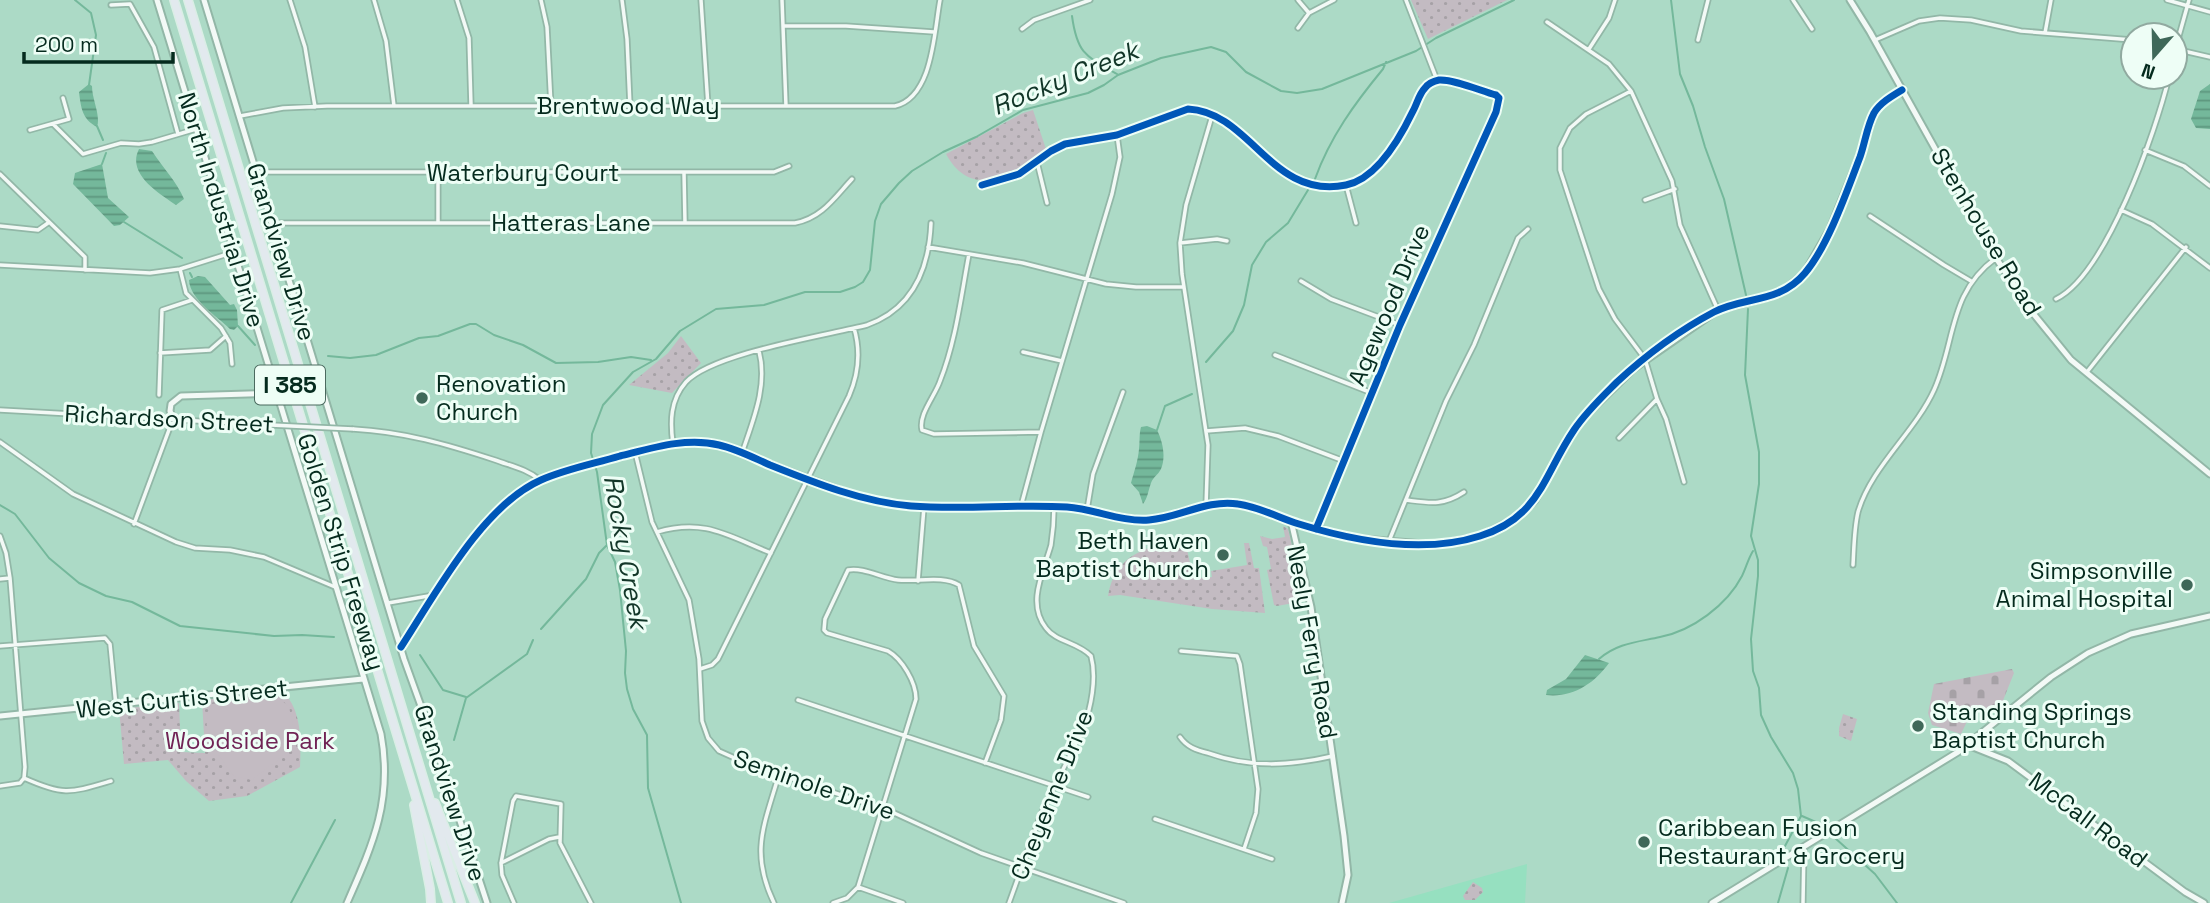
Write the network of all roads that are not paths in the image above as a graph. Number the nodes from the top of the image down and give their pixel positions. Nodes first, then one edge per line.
1 (157, 0) edge
2 (174, 0) edge
3 (188, 0) edge
4 (204, 0) edge
5 (290, 0) edge
6 (374, 0) edge
7 (457, 0) edge
8 (541, 0) edge
9 (622, 0) edge
10 (701, 0) edge
11 (782, 0) edge
12 (940, 0) edge
13 (1090, 0) edge
14 (1298, 0) edge
15 (1334, 0) edge
16 (1406, 0) edge
17 (1615, 0) edge
18 (1708, 0) edge
19 (1793, 0) edge
20 (1850, 0) edge
21 (2052, 0) edge
22 (2167, 0) edge
23 (2189, 0) edge
24 (111, 5) dead end
25 (2187, 6) junction
26 (2210, 12) edge
27 (1309, 13) junction
28 (2183, 21) edge
29 (1547, 22) dead end
30 (784, 26) junction
31 (1298, 28) dead end
32 (1022, 29) dead end
33 (1812, 29) dead end
34 (934, 32) junction
35 (2045, 33) junction
36 (2119, 39) edge
37 (1698, 40) dead end
38 (1874, 41) junction
39 (1589, 49) junction
40 (2189, 52) edge
41 (2210, 57) edge
42 (1437, 80) junction
43 (1902, 90) junction
44 (1631, 91) junction
45 (2166, 91) edge
46 (63, 99) dead end
47 (471, 105) junction
48 (394, 106) junction
49 (551, 106) junction
50 (629, 106) junction
51 (708, 106) junction
52 (786, 106) junction
53 (315, 107) junction
54 (1212, 115) junction
55 (240, 116) junction
56 (53, 124) junction
57 (196, 129) junction
58 (30, 130) dead end
59 (178, 134) junction
60 (1117, 135) junction
61 (2145, 150) junction
62 (1037, 162) junction
63 (789, 166) dead end
64 (257, 172) junction
65 (438, 172) junction
66 (684, 173) junction
67 (0, 174) edge
68 (852, 179) dead end
69 (982, 185) dead end
70 (1346, 185) junction
71 (2210, 186) edge
72 (1675, 189) junction
73 (1645, 200) dead end
74 (1047, 203) dead end
75 (2121, 210) junction
76 (1870, 216) dead end
77 (49, 223) junction
78 (272, 223) junction
79 (438, 223) junction
80 (685, 223) junction
81 (931, 223) dead end
82 (1356, 223) dead end
83 (0, 226) edge
84 (1528, 229) dead end
85 (1227, 241) dead end
86 (1180, 243) junction
87 (928, 247) junction
88 (2186, 247) junction
89 (234, 252) junction
90 (969, 254) junction
91 (1996, 258) junction
92 (0, 265) edge
93 (2210, 268) edge
94 (180, 269) junction
95 (85, 270) junction
96 (1086, 280) junction
97 (1971, 281) junction
98 (1301, 282) dead end
99 (1184, 287) junction
100 (2056, 299) dead end
101 (192, 300) junction
102 (1718, 310) junction
103 (1400, 325) junction
104 (855, 328) junction
105 (226, 335) junction
106 (759, 351) junction
107 (1023, 352) dead end
108 (160, 353) junction
109 (1275, 355) dead end
110 (1644, 359) junction
111 (1062, 361) junction
112 (232, 364) dead end
113 (2086, 373) junction
114 (1123, 392) dead end
115 (276, 393) junction
116 (1372, 393) junction
117 (159, 395) dead end
118 (1657, 400) junction
119 (0, 410) edge
120 (173, 419) junction
121 (1206, 431) junction
122 (1041, 432) junction
123 (1619, 438) dead end
124 (0, 442) edge
125 (673, 444) junction
126 (635, 452) junction
127 (742, 453) junction
128 (1344, 461) junction
129 (2210, 474) edge
130 (807, 479) junction
131 (540, 480) junction
132 (1684, 482) dead end
133 (1464, 492) dead end
134 (1406, 500) junction
135 (1021, 506) junction
136 (1206, 506) junction
137 (925, 507) junction
138 (1054, 507) junction
139 (1087, 510) junction
140 (1291, 521) junction
141 (134, 524) junction
142 (1316, 529) junction
143 (657, 532) junction
144 (0, 536) edge
145 (1389, 541) junction
146 (771, 553) junction
147 (1853, 565) dead end
148 (10, 578) junction
149 (0, 579) edge
150 (918, 581) junction
151 (335, 587) junction
152 (435, 595) junction
153 (387, 603) junction
154 (2210, 617) edge
155 (15, 645) junction
156 (0, 646) edge
157 (401, 647) junction
158 (1181, 651) dead end
159 (700, 669) junction
160 (363, 679) junction
161 (798, 700) dead end
162 (116, 706) junction
163 (21, 714) junction
164 (0, 716) edge
165 (905, 736) junction
166 (1180, 737) dead end
167 (1968, 745) junction
168 (1333, 756) junction
169 (419, 763) junction
170 (985, 763) junction
171 (1256, 765) junction
172 (407, 770) junction
173 (779, 774) junction
174 (24, 778) junction
175 (111, 781) dead end
176 (0, 786) edge
177 (1055, 786) junction
178 (1088, 797) dead end
179 (882, 808) junction
180 (1155, 819) dead end
181 (559, 837) junction
182 (1804, 847) junction
183 (1244, 849) junction
184 (1272, 859) dead end
185 (502, 863) junction
186 (1022, 867) junction
187 (858, 887) junction
188 (1118, 902) edge
189 (347, 903) edge
190 (431, 903) edge
191 (447, 903) edge
192 (461, 903) edge
193 (475, 903) edge
194 (487, 903) edge
195 (514, 903) edge
196 (591, 903) edge
197 (774, 903) edge
198 (833, 903) edge
199 (903, 903) edge
200 (1009, 903) edge
201 (1124, 903) edge
202 (1342, 903) edge
203 (1712, 903) edge
204 (1803, 903) edge
205 (2204, 903) edge

1 - 57 street, North Industrial Drive
2 - 172 highway, Golden Strip Freeway / I 385
3 - 169 highway, Golden Strip Freeway / I 385
4 - 55 street, Grandview Drive
5 - 53 street
6 - 48 street
7 - 47 street
8 - 49 street
9 - 50 street
10 - 51 street
11 - 30 street
12 - 34 street, Brentwood Way
13 - 32 street
14 - 27 street
15 - 27 street
16 - 42 street
17 - 39 street
18 - 37 street
19 - 33 street
20 - 38 street
21 - 35 street
22 - 25 street
23 - 25 street
24 - 59 street
25 - 26 street
25 - 28 street
27 - 31 street
29 - 39 street
30 - 34 street
30 - 52 street
34 - 52 street, Brentwood Way
35 - 36 street
35 - 38 street
38 - 43 street
39 - 44 street
40 - 41 street
42 - 70 street
42 - 103 street, Agewood Drive
43 - 91 street, Stenhouse Road
43 - 102 street, Neely Ferry Road
44 - 72 street
44 - 110 street
45 - 61 street
46 - 56 street
47 - 48 street, Brentwood Way
47 - 49 street, Brentwood Way
48 - 53 street, Brentwood Way
49 - 50 street, Brentwood Way
50 - 51 street, Brentwood Way
51 - 52 street, Brentwood Way
53 - 55 street, Brentwood Way
54 - 60 street
54 - 70 street
54 - 86 street
55 - 64 street, Grandview Drive
56 - 58 street
56 - 59 street
57 - 59 street
57 - 89 street, North Industrial Drive
60 - 62 street
60 - 96 street
61 - 71 street
61 - 75 street
62 - 69 street
62 - 74 street
63 - 66 street, Waterbury Court
64 - 65 street, Waterbury Court
64 - 78 street, Grandview Drive
65 - 66 street, Waterbury Court
65 - 79 street
66 - 80 street
67 - 77 street
68 - 80 street, Hatteras Lane
70 - 82 street
72 - 73 street
72 - 102 street
75 - 88 street
75 - 100 street
76 - 97 street
77 - 83 street
77 - 95 street
78 - 79 street, Hatteras Lane
78 - 153 street, Grandview Drive
79 - 80 street, Hatteras Lane
81 - 87 street
84 - 134 street
85 - 86 street
86 - 99 street
87 - 90 street
87 - 104 street
88 - 93 street
88 - 113 street
89 - 94 street
89 - 115 street, North Industrial Drive
90 - 96 street
90 - 122 street
91 - 97 street
91 - 113 street, Stenhouse Road
92 - 95 street
94 - 95 street
94 - 101 street
96 - 99 street
96 - 111 street
97 - 147 street
98 - 103 street
99 - 121 street
101 - 105 street
101 - 108 street
102 - 110 street, Neely Ferry Road
103 - 116 street, Agewood Drive
104 - 106 street
104 - 130 street
105 - 108 street
105 - 112 street
106 - 125 street
106 - 127 street
107 - 111 street
108 - 117 street
109 - 116 street
110 - 118 street
110 - 145 street, Neely Ferry Road
111 - 122 street
113 - 129 street, Stenhouse Road
114 - 139 street
115 - 120 street
115 - 151 street, North Industrial Drive
116 - 128 street, Agewood Drive
118 - 123 street
118 - 132 street
119 - 120 street, Richardson Street
120 - 131 street, Richardson Street, bridge
120 - 141 street
121 - 128 street
121 - 136 street
122 - 135 street
124 - 141 street
125 - 126 street
125 - 127 street
126 - 131 street
126 - 143 street, Seminole Drive
127 - 130 street
128 - 142 street, Agewood Drive
130 - 137 street
130 - 146 street
131 - 152 street
133 - 134 street
134 - 145 street
135 - 137 street
135 - 138 street
136 - 139 street
136 - 140 street
137 - 150 street
138 - 139 street
138 - 177 street, Cheyenne Drive
140 - 142 street, Neely Ferry Road
140 - 168 street, Neely Ferry Road
141 - 151 street
142 - 145 street, Neely Ferry Road
143 - 146 street
143 - 159 street, Seminole Drive
144 - 148 street
146 - 159 street
148 - 149 street
148 - 155 street
150 - 165 street
150 - 170 street
151 - 160 street, North Industrial Drive
152 - 153 street
152 - 157 street
153 - 157 street, Grandview Drive
154 - 167 street
155 - 156 street
155 - 162 street
155 - 163 street
157 - 194 street, Grandview Drive
158 - 171 street
159 - 173 street, Seminole Drive
160 - 162 street, West Curtis Street
160 - 189 street, North Industrial Drive
161 - 165 street
162 - 163 street, West Curtis Street
163 - 164 street, West Curtis Street
163 - 174 street
165 - 170 street
165 - 179 street
166 - 171 street
167 - 182 street
167 - 205 street, McCall Road
168 - 171 street
168 - 202 street, Neely Ferry Road
169 - 192 highway, Golden Strip Freeway / I 385
169 - 193 highway
170 - 177 street
171 - 183 street
172 - 190 highway
172 - 191 highway, Golden Strip Freeway / I 385
173 - 179 street, Seminole Drive
173 - 197 street
174 - 175 street
174 - 176 street
177 - 178 street
177 - 186 street, Cheyenne Drive
179 - 186 street, Seminole Drive
179 - 187 street
180 - 183 street
181 - 185 street
181 - 185 street
181 - 196 street
182 - 203 street
182 - 204 street
183 - 184 street
185 - 195 street
186 - 188 street, Seminole Drive
186 - 200 street, Cheyenne Drive
187 - 198 street
187 - 199 street
188 - 201 street, Seminole Drive

